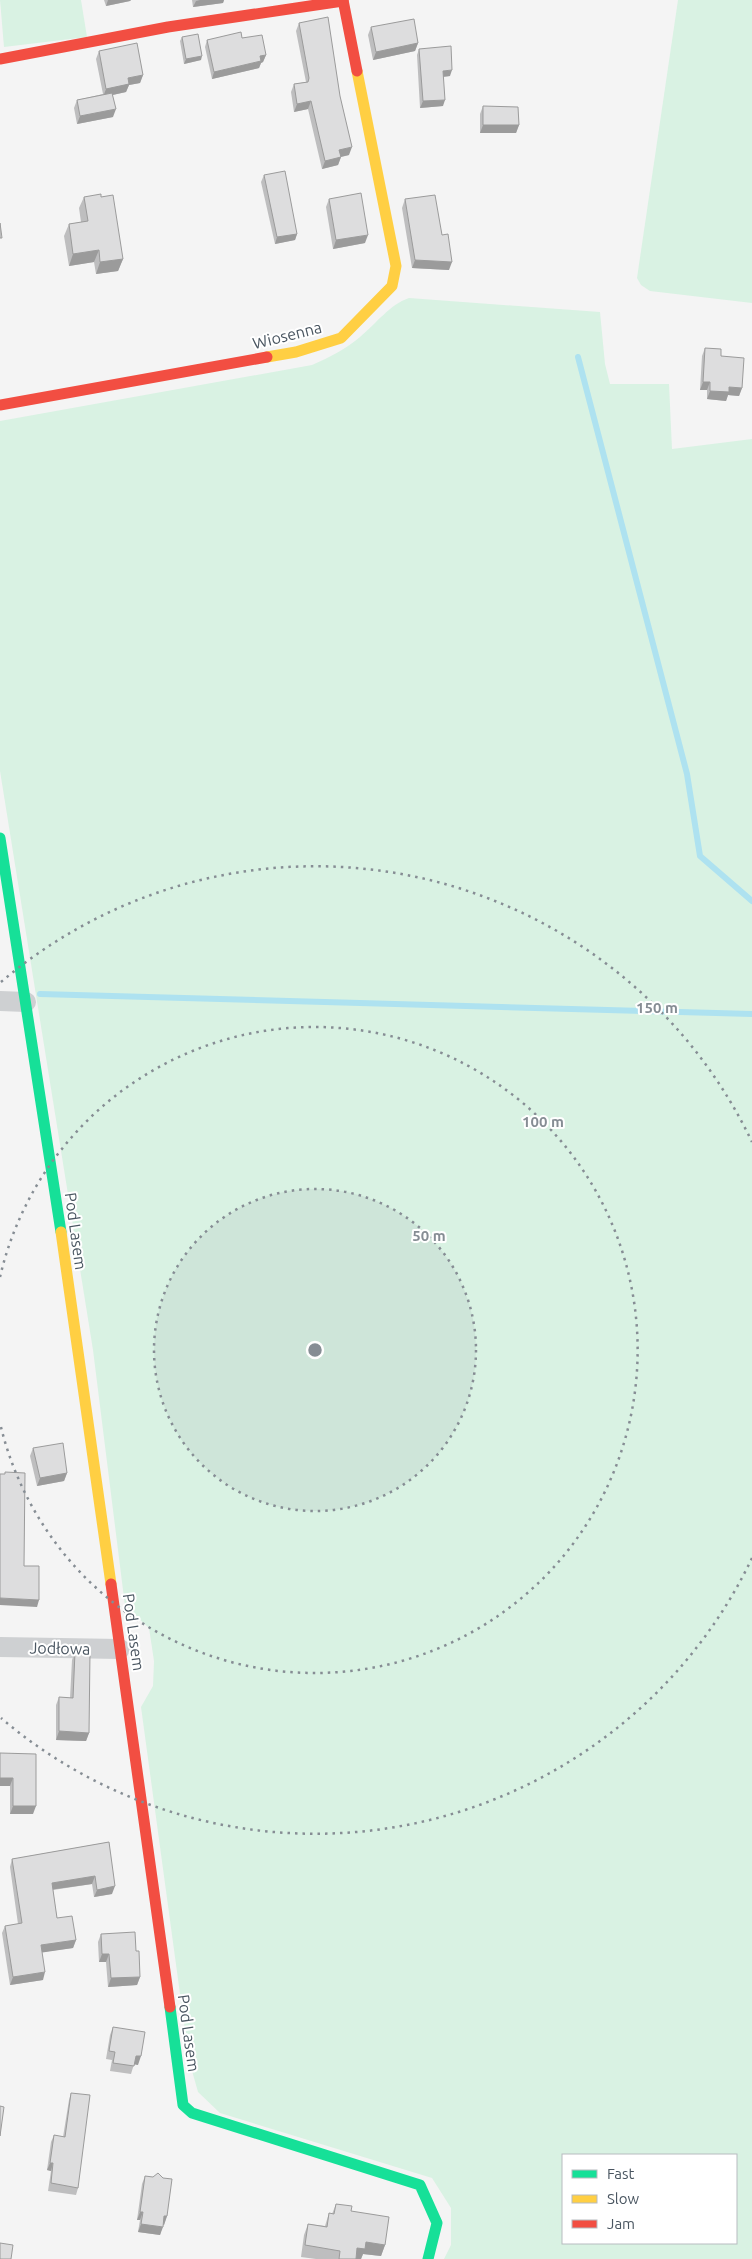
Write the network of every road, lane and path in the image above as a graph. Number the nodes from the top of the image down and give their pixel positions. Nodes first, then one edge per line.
1 (343, 0) edge
2 (0, 59) edge
3 (0, 405) edge
4 (0, 838) edge
5 (0, 1002) edge
6 (26, 1002) junction
7 (0, 1647) edge
8 (120, 1649) junction
9 (428, 2259) edge

1 - 2 street, Wiosenna
1 - 3 street, Wiosenna
4 - 6 street, Pod Lasem
5 - 6 street
6 - 8 street, Pod Lasem
7 - 8 street, Jodłowa
8 - 9 street, Pod Lasem

